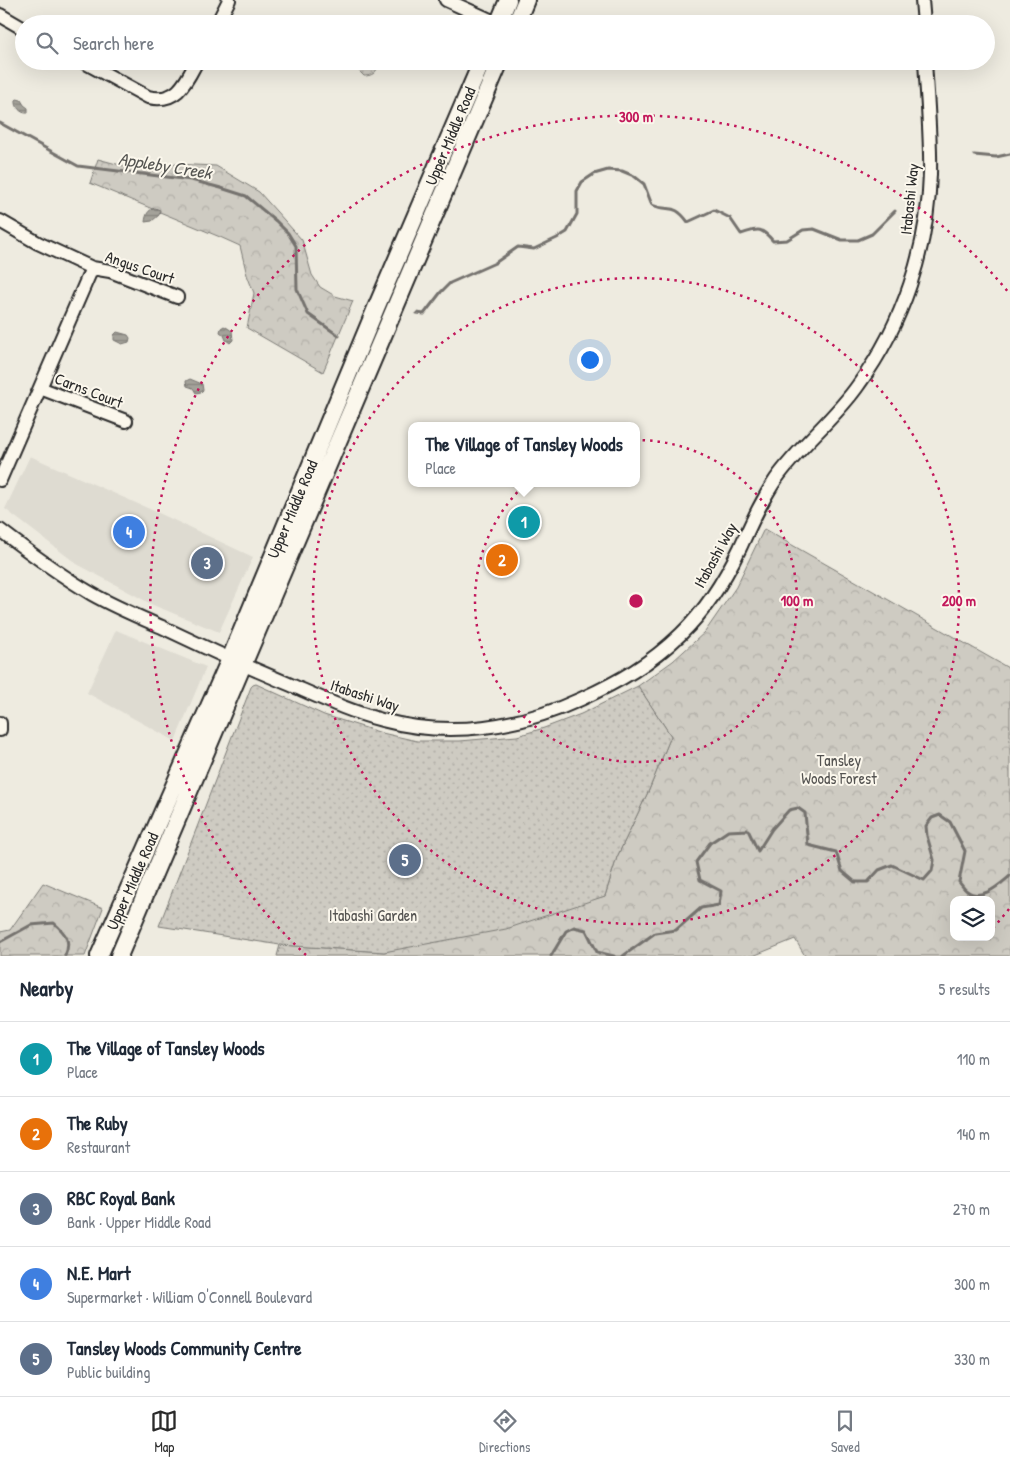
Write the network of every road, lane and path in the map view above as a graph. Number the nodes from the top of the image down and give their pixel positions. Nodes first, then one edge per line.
1 (229, 0) edge
2 (446, 0) edge
3 (508, 0) edge
4 (526, 0) edge
5 (922, 0) edge
6 (222, 15) edge
7 (478, 15) edge
8 (502, 15) edge
9 (520, 15) edge
10 (923, 15) edge
11 (0, 16) edge
12 (15, 24) edge
13 (98, 70) edge
14 (192, 70) edge
15 (478, 70) edge
16 (496, 70) edge
17 (925, 70) edge
18 (0, 221) edge
19 (92, 268) junction
20 (177, 297) dead end
21 (40, 388) junction
22 (126, 421) dead end
23 (0, 480) edge
24 (0, 530) edge
25 (237, 662) junction
26 (0, 723) edge
27 (0, 730) edge
28 (99, 956) edge
29 (119, 956) edge

1 - 6 street
2 - 7 street
3 - 8 main road
4 - 9 main road
5 - 10 street
11 - 12 street
13 - 14 street
15 - 25 main road, Upper Middle Road
16 - 25 main road, Upper Middle Road
17 - 25 street, Itabashi Way
18 - 19 street, Angus Court
19 - 20 street, Angus Court
19 - 21 street
21 - 22 street, Carns Court
21 - 23 street
24 - 25 street, Itabashi Way
25 - 28 main road, Upper Middle Road
25 - 29 main road, Upper Middle Road
26 - 27 street

